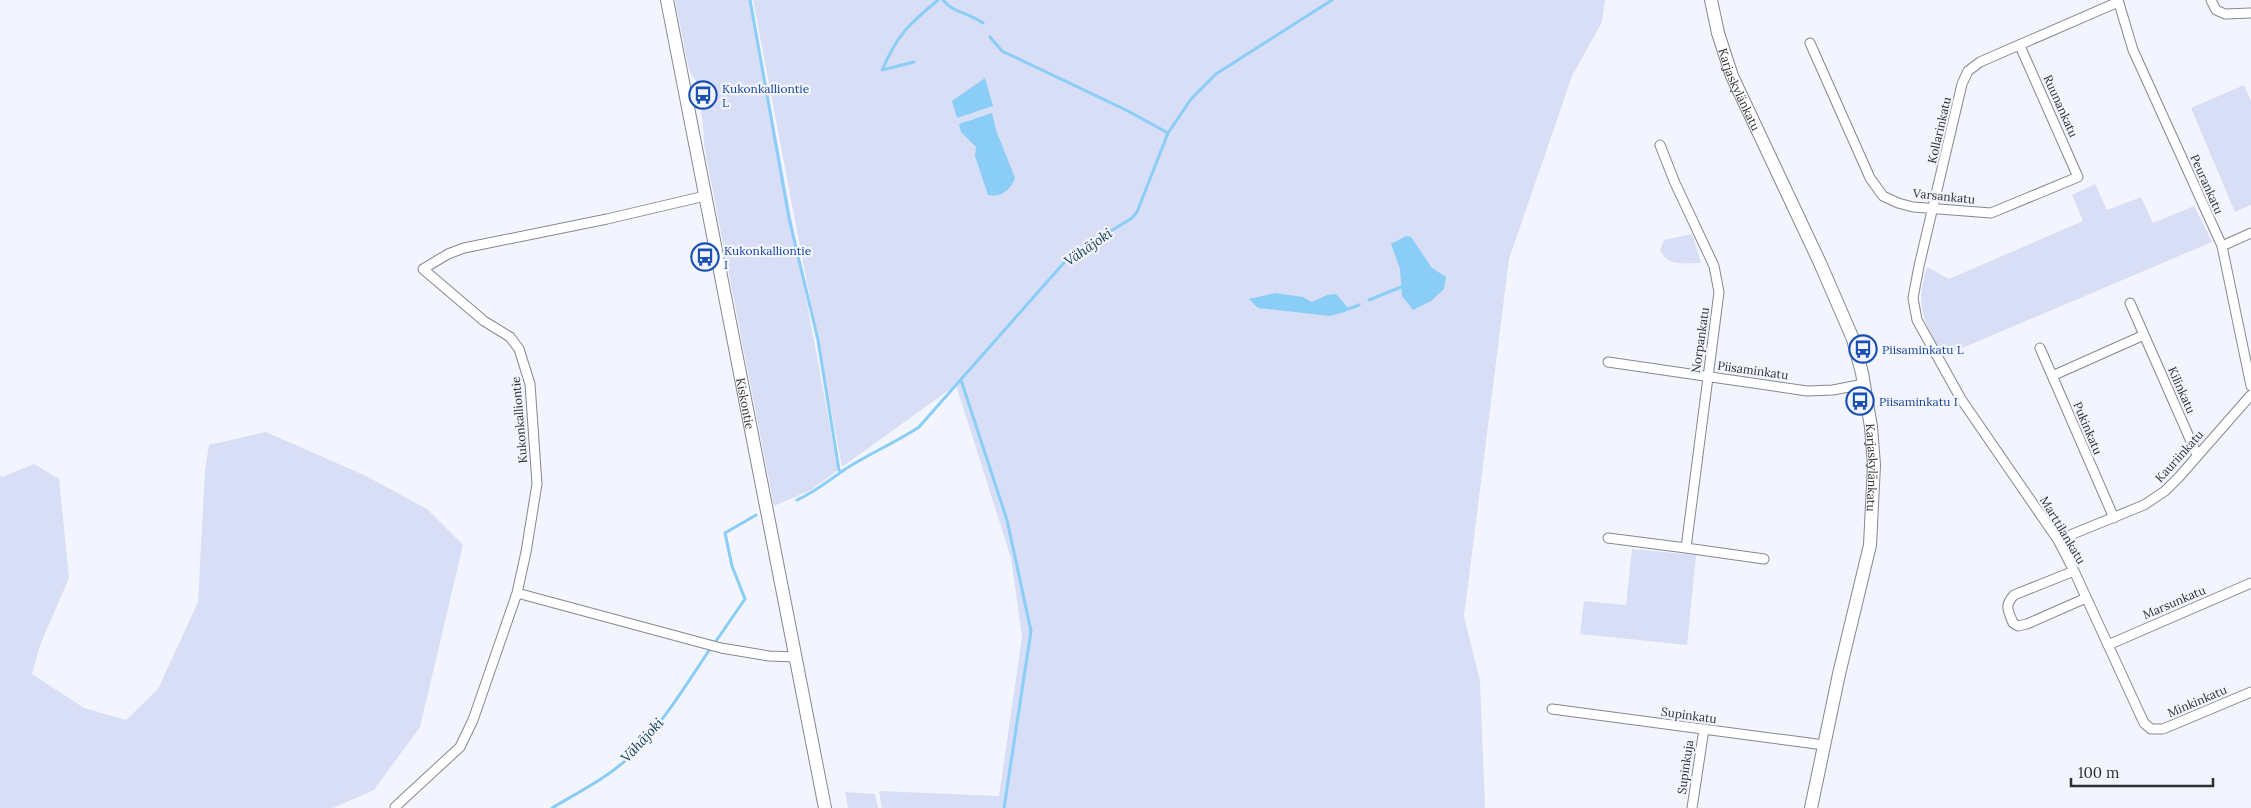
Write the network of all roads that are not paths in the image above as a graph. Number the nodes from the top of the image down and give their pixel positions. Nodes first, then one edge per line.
1 (667, 0) edge
2 (1711, 0) edge
3 (2212, 0) edge
4 (2118, 1) edge
5 (2251, 13) edge
6 (1810, 43) dead end
7 (2020, 46) junction
8 (1660, 145) dead end
9 (2078, 177) joint
10 (705, 196) junction
11 (1934, 208) junction
12 (2251, 233) edge
13 (2222, 246) junction
14 (2130, 303) dead end
15 (2144, 335) junction
16 (2040, 348) dead end
17 (1934, 355) joint
18 (1608, 362) dead end
19 (2052, 376) junction
20 (1708, 377) junction
21 (1864, 384) junction
22 (2251, 386) edge
23 (2251, 395) edge
24 (2197, 455) junction
25 (2114, 518) junction
26 (1608, 538) dead end
27 (2058, 540) junction
28 (1686, 548) junction
29 (1764, 560) dead end
30 (2074, 570) junction
31 (2251, 583) edge
32 (517, 594) junction
33 (2086, 598) junction
34 (2108, 645) junction
35 (796, 657) junction
36 (2251, 692) edge
37 (1552, 710) dead end
38 (1704, 729) junction
39 (2151, 730) joint
40 (1824, 745) junction
41 (395, 807) edge
42 (825, 808) edge
43 (1692, 808) edge
44 (1810, 808) edge

1 - 10 street, Kiskontie
2 - 21 street, Karjaskylänkatu
3 - 5 street
4 - 7 street, Kollarinkatu
4 - 13 street, Peurankatu
6 - 11 street, Varsankatu
7 - 9 street, Ruunankatu
7 - 11 street, Kollarinkatu
8 - 20 street, Norpankatu
9 - 11 street, Varsankatu
10 - 32 street, Kukonkalliontie
10 - 35 street, Kiskontie
11 - 17 street, Kollarinkatu
12 - 13 street
13 - 22 street, Peurankatu
14 - 15 street, Kilinkatu
15 - 19 street
15 - 24 street, Kilinkatu
16 - 19 street, Pukinkatu
17 - 27 street, Marttilankatu
18 - 20 street, Piisaminkatu
19 - 25 street, Pukinkatu
20 - 21 street, Piisaminkatu
20 - 28 street, Norpankatu
21 - 40 street, Karjaskylänkatu
23 - 24 street, Kauriinkatu
24 - 25 street, Kauriinkatu
25 - 27 street, Kauriinkatu
26 - 28 street
27 - 30 street, Marttilankatu
28 - 29 street
30 - 33 street, Marttilankatu
30 - 33 street
31 - 34 street, Marsunkatu
32 - 35 street
32 - 41 street, Kukonkalliontie
33 - 34 street, Marttilankatu
34 - 39 street, Marttilankatu
35 - 42 street, Kiskontie
36 - 39 street, Minkinkatu
37 - 38 street, Supinkatu
38 - 40 street, Supinkatu
38 - 43 street, Supinkuja
40 - 44 street, Karjaskylänkatu

